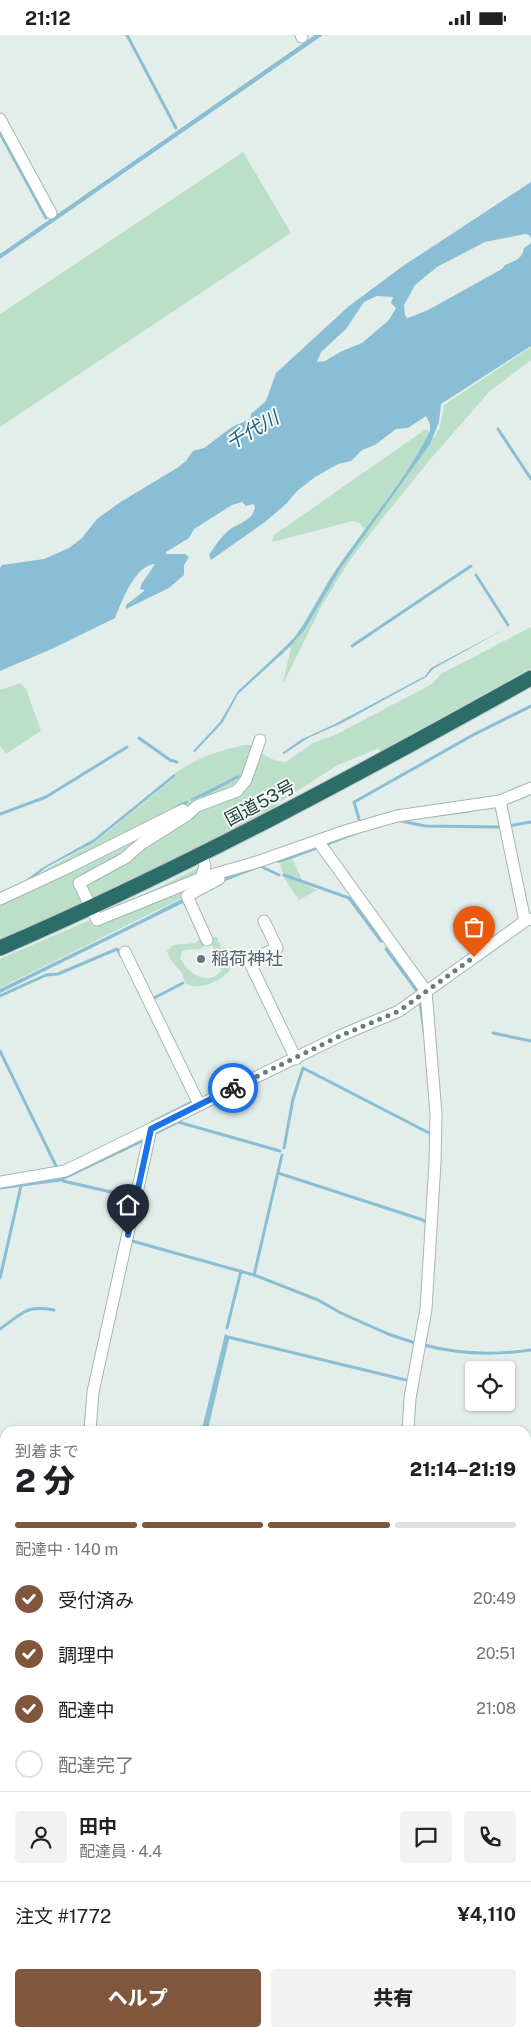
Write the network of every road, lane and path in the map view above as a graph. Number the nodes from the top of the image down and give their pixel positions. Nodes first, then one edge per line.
1 (0, 119) edge
2 (51, 213) dead end
3 (531, 678) edge
4 (260, 740) dead end
5 (531, 788) edge
6 (500, 801) junction
7 (197, 806) junction
8 (318, 841) junction
9 (202, 855) junction
10 (251, 864) junction
11 (201, 878) junction
12 (0, 899) edge
13 (91, 909) junction
14 (528, 920) edge
15 (264, 921) dead end
16 (208, 940) dead end
17 (0, 948) edge
18 (125, 952) dead end
19 (426, 991) junction
20 (296, 1059) junction
21 (199, 1104) junction
22 (151, 1129) junction
23 (0, 1182) edge
24 (90, 1426) edge
25 (408, 1426) edge

1 - 2 street
3 - 9 highway, 国道53号
4 - 7 street
5 - 6 street
6 - 8 street
6 - 14 street
7 - 12 street
7 - 13 street
8 - 10 street
8 - 19 street
9 - 11 street
9 - 13 highway, 国道53号
10 - 11 street
10 - 16 street
11 - 13 street
13 - 17 highway, 国道53号
14 - 19 street
15 - 20 street
18 - 21 street
19 - 20 street
19 - 25 street
20 - 21 street
21 - 22 street
22 - 23 street
22 - 24 street

